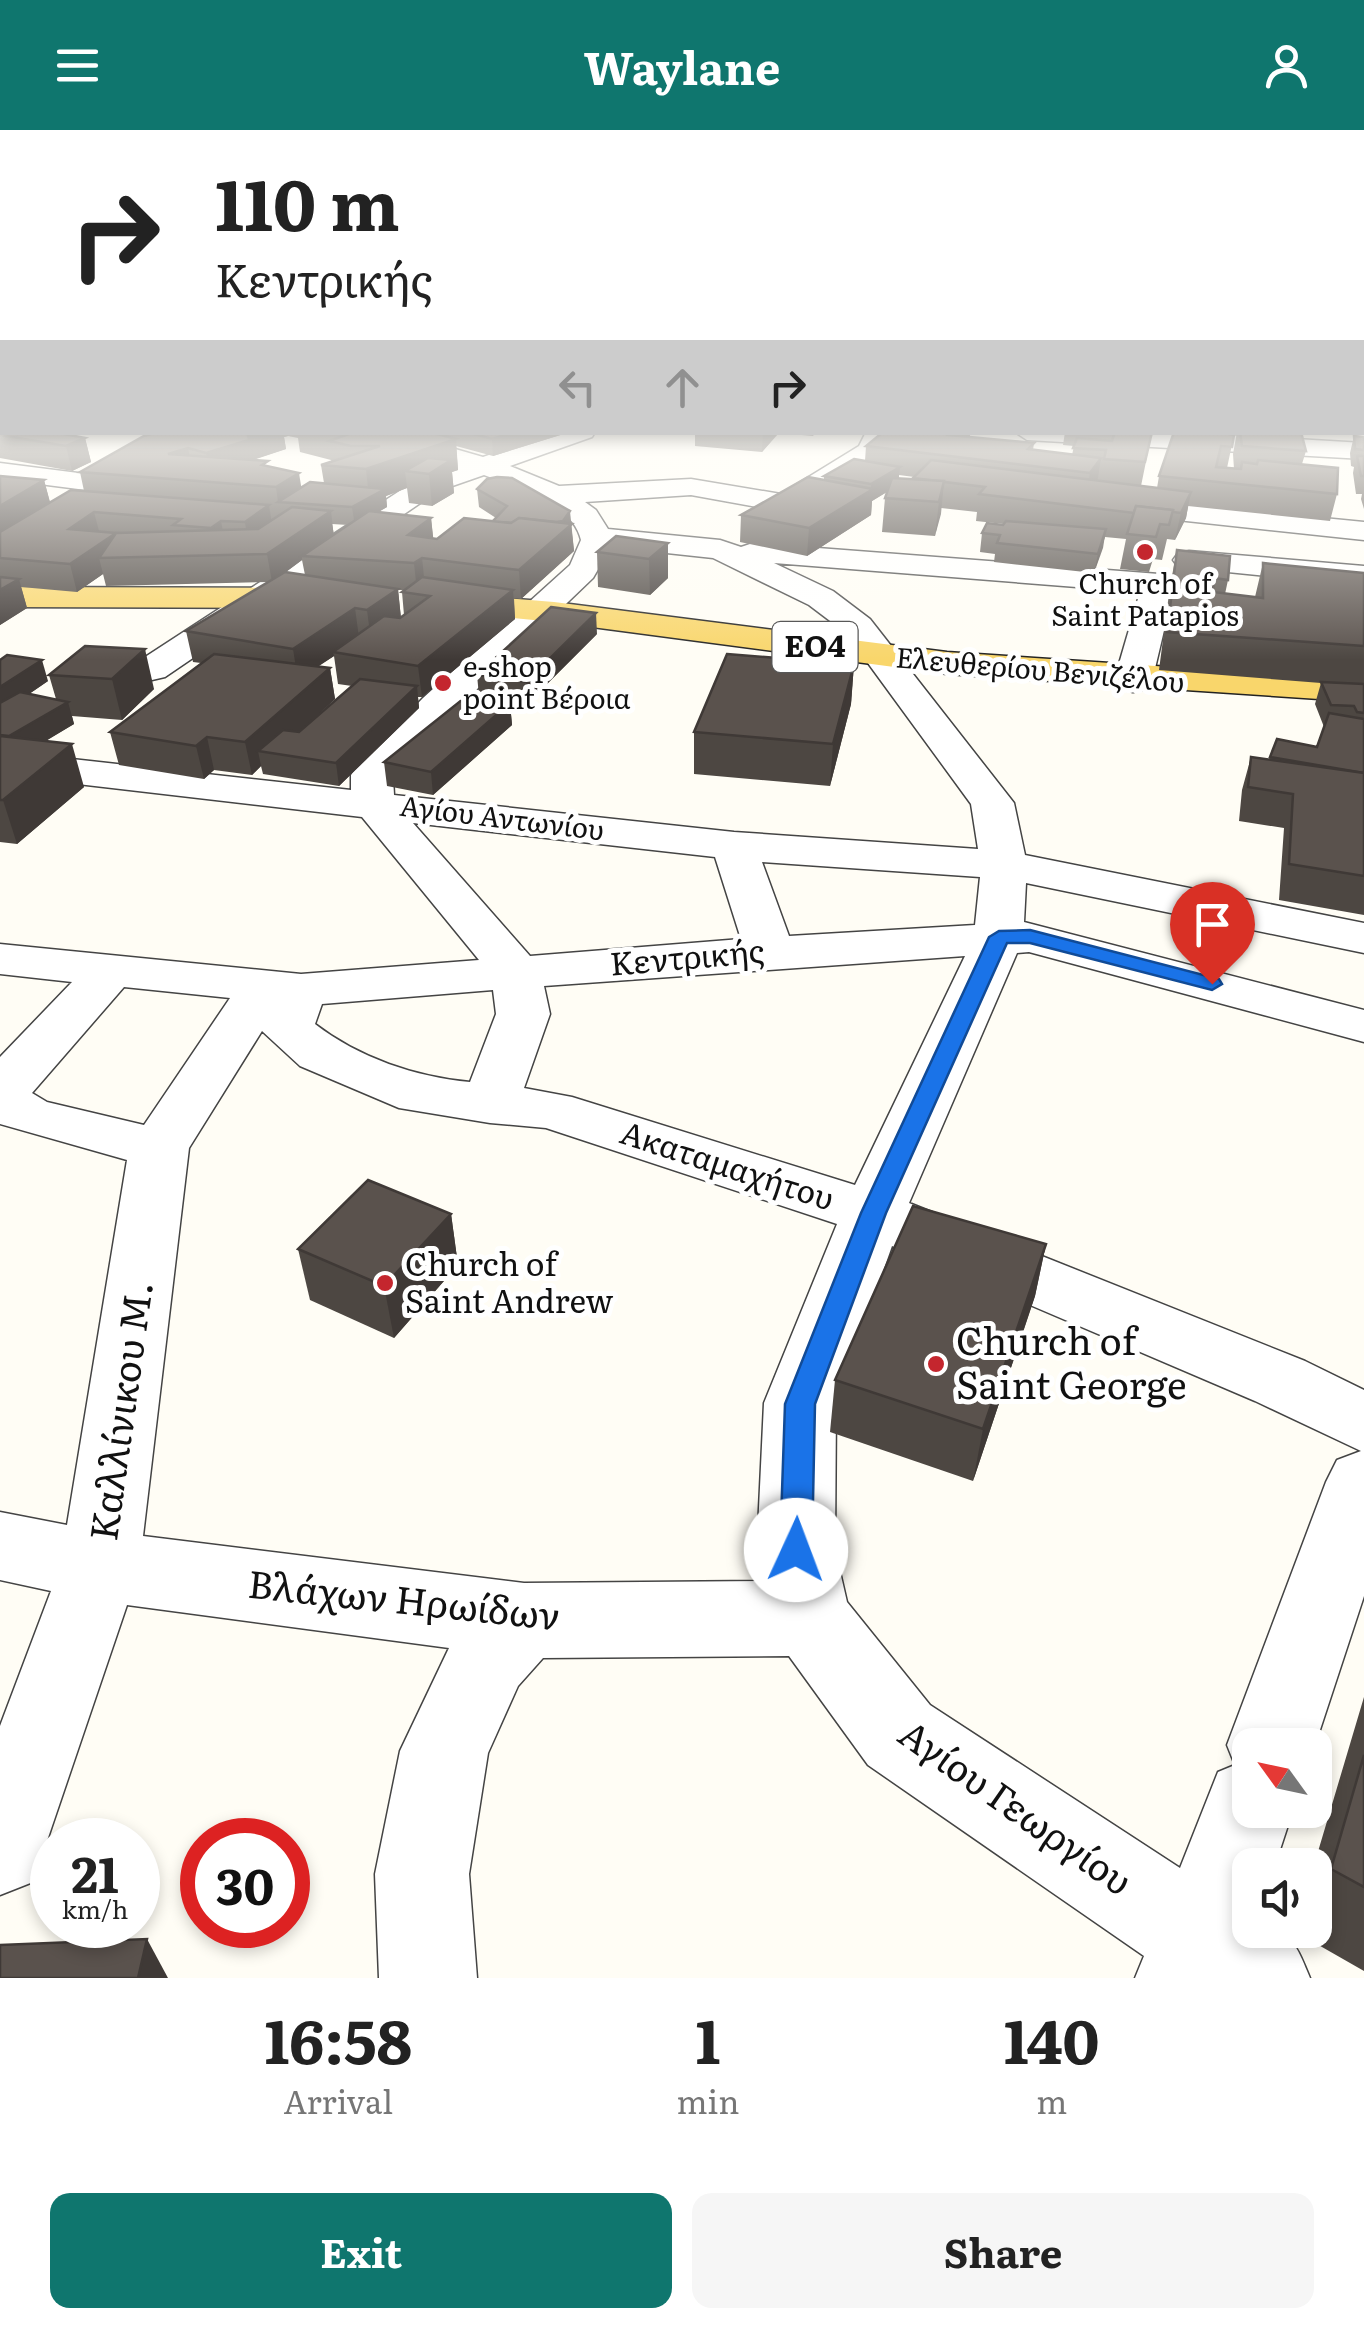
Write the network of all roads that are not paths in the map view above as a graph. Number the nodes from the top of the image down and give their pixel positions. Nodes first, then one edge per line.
1 (93, 488) edge
2 (423, 488) edge
3 (543, 488) edge
4 (667, 488) edge
5 (698, 488) edge
6 (811, 488) edge
7 (1143, 488) edge
8 (1340, 488) edge
9 (558, 494) junction
10 (1076, 501) edge
11 (784, 503) junction
12 (1136, 508) junction
13 (62, 510) edge
14 (316, 529) edge
15 (355, 532) junction
16 (410, 536) edge
17 (1193, 539) junction
18 (1361, 539) edge
19 (596, 543) junction
20 (558, 546) edge
21 (720, 549) junction
22 (1364, 576) edge
23 (1159, 584) junction
24 (267, 596) junction
25 (0, 597) edge
26 (356, 600) edge
27 (412, 602) edge
28 (543, 608) junction
29 (884, 657) junction
30 (209, 676) edge
31 (1133, 680) junction
32 (1364, 691) edge
33 (6, 770) edge
34 (373, 803) junction
35 (734, 846) junction
36 (1004, 866) junction
37 (999, 937) junction
38 (1364, 938) edge
39 (770, 952) junction
40 (0, 959) edge
41 (110, 972) junction
42 (516, 972) junction
43 (282, 989) junction
44 (1364, 1026) edge
45 (0, 1098) edge
46 (490, 1105) junction
47 (158, 1148) junction
48 (874, 1213) junction
49 (1364, 1423) edge
50 (1364, 1482) edge
51 (0, 1546) edge
52 (100, 1566) junction
53 (810, 1618) junction
54 (524, 1620) junction
55 (1277, 1728) edge
56 (1245, 1828) edge
57 (0, 1850) edge
58 (1216, 1964) edge
59 (428, 1978) edge

1 - 13 street
2 - 15 street
3 - 9 street
4 - 9 street
5 - 11 street
6 - 11 street
7 - 12 street
8 - 18 street
9 - 19 street
10 - 12 street
11 - 21 street
12 - 17 street
14 - 15 street
15 - 16 street
15 - 24 street
17 - 18 street
17 - 22 street
17 - 23 street
19 - 20 street
19 - 21 street
19 - 28 street
21 - 23 street
21 - 29 street
23 - 31 street
24 - 25 main road
24 - 26 main road
24 - 30 street
27 - 28 main road, Ελευθερίου Βενιζέλου / ΕΟ4
28 - 29 main road, Ελευθερίου Βενιζέλου / ΕΟ4
28 - 34 street
29 - 31 main road, Ελευθερίου Βενιζέλου / ΕΟ4
29 - 36 street
31 - 32 main road, Ελευθερίου Βενιζέλου / ΕΟ4
33 - 34 street, Αγίου Αντωνίου
34 - 35 street, Αγίου Αντωνίου
34 - 42 street
35 - 36 street, Αγίου Αντωνίου
35 - 39 street
36 - 37 street
36 - 38 street, Αγίου Αντωνίου
37 - 39 street, Κεντρικής
37 - 44 street, Κεντρικής
37 - 48 street, Αγίου Γεωργίου
39 - 42 street, Κεντρικής
40 - 41 street, Κεντρικής
41 - 43 street, Κεντρικής
41 - 45 street
42 - 43 street, Κεντρικής
42 - 46 street
43 - 46 street, Ακαταμαχήτου
43 - 47 street, Καλλίνικου Μ.
45 - 47 street
46 - 48 street, Ακαταμαχήτου
47 - 52 street, Καλλίνικου Μ.
48 - 49 street, Ακαταμαχήτου
48 - 53 street, Αγίου Γεωργίου
50 - 55 street
51 - 52 street, Βλάχων Ηρωίδων
52 - 54 street, Βλάχων Ηρωίδων
52 - 57 street, Καλλίνικου Μ.
53 - 54 street, Βλάχων Ηρωίδων
53 - 58 street, Αγίου Γεωργίου
54 - 59 street
56 - 58 street

